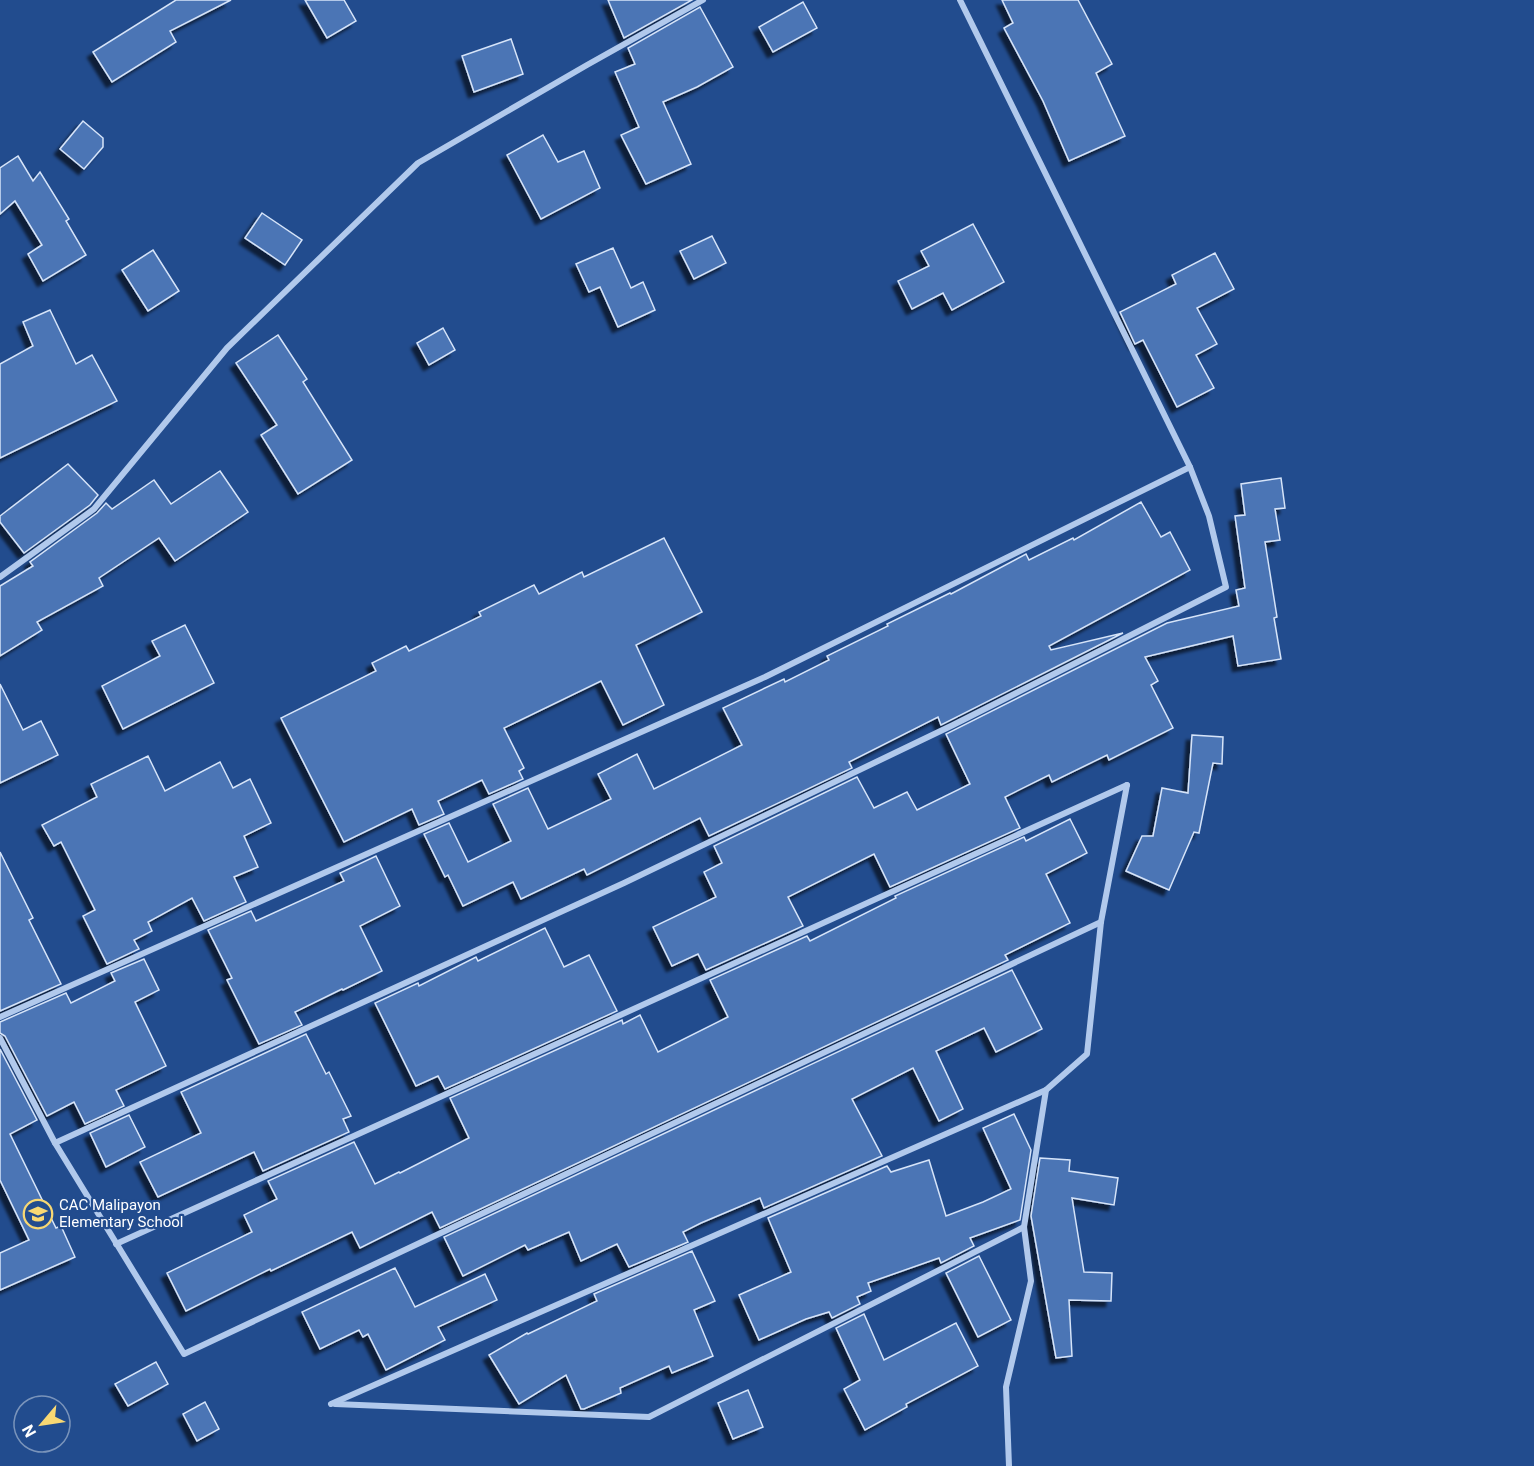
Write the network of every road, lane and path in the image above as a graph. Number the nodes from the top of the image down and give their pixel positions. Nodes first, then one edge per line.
1 (703, 0) edge
2 (960, 0) edge
3 (1190, 467) junction
4 (0, 577) edge
5 (1101, 922) junction
6 (0, 1017) edge
7 (0, 1038) edge
8 (1046, 1090) junction
9 (55, 1143) junction
10 (1024, 1227) junction
11 (116, 1244) junction
12 (1009, 1466) edge

1 - 4 street
2 - 3 street
3 - 6 street
3 - 9 street
5 - 8 street
5 - 11 street
5 - 11 street
7 - 9 street
8 - 10 street
8 - 10 street
9 - 11 street
10 - 12 street

